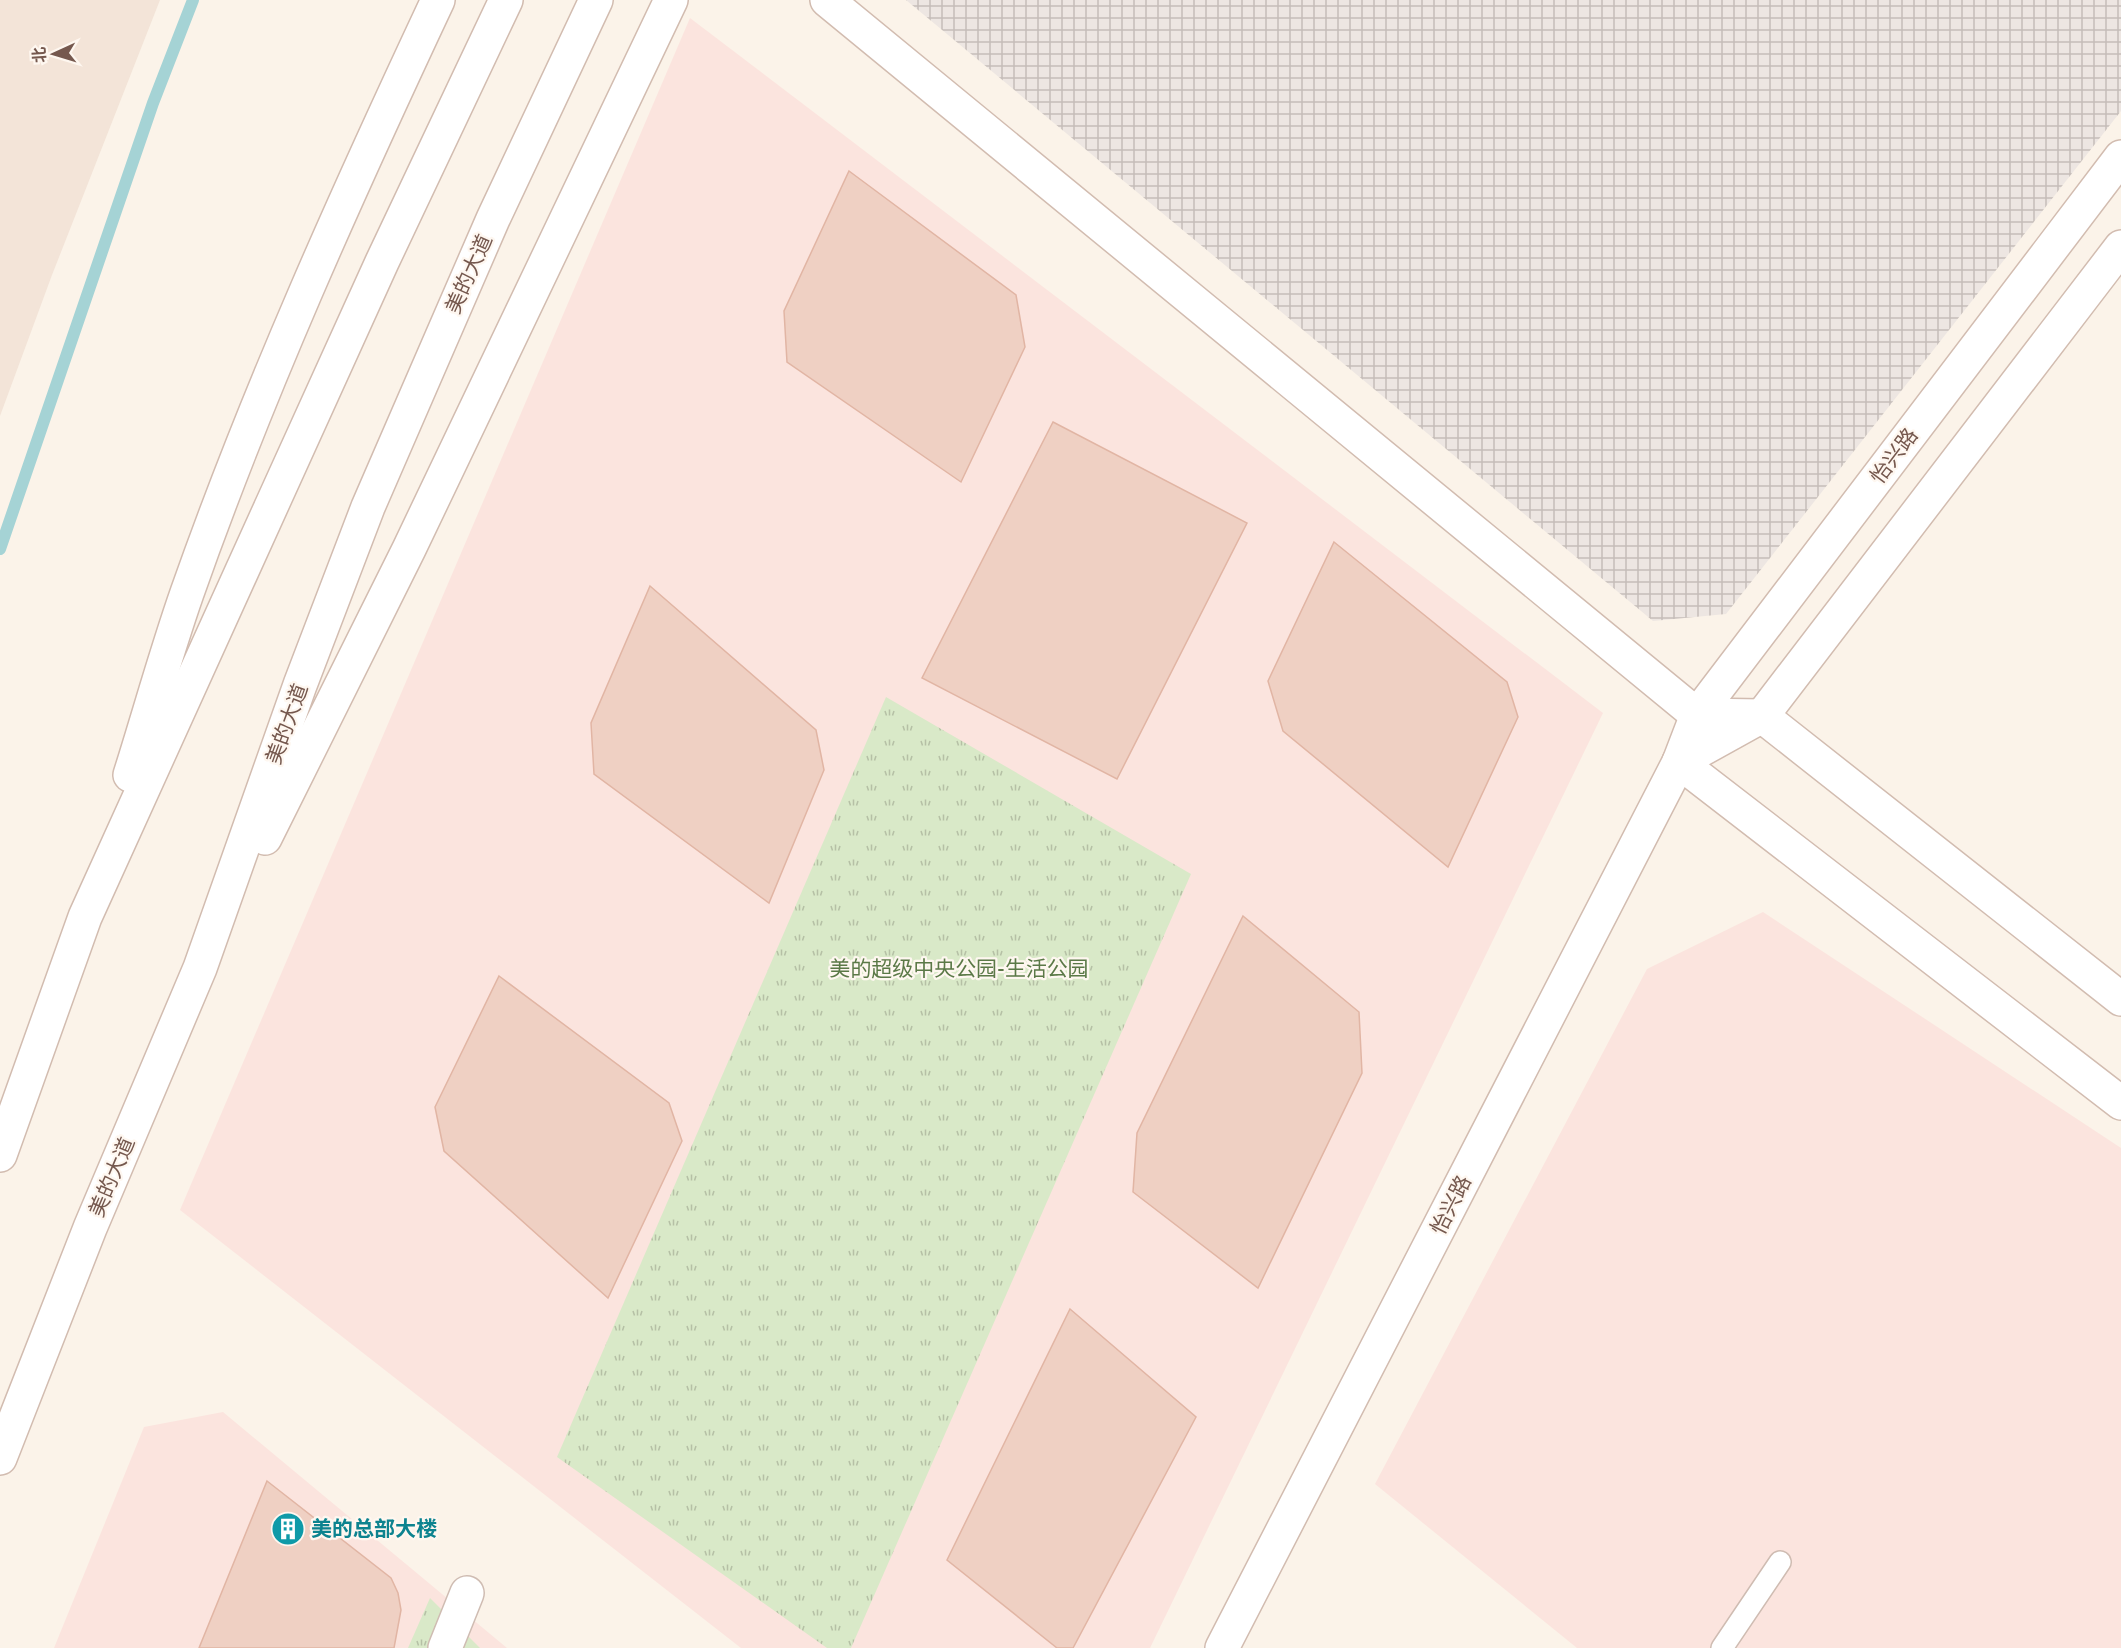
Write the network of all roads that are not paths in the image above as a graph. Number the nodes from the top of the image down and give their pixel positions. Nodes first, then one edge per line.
1 (438, 0) edge
2 (506, 0) edge
3 (596, 0) edge
4 (671, 0) edge
5 (827, 0) edge
6 (2121, 157) edge
7 (2121, 247) edge
8 (1697, 715) junction
9 (1762, 716) junction
10 (1680, 762) junction
11 (85, 917) junction
12 (200, 968) junction
13 (2121, 999) edge
14 (2121, 1103) edge
15 (0, 1155) edge
16 (0, 1458) edge
17 (1780, 1562) dead end
18 (467, 1593) dead end
19 (445, 1648) edge
20 (1222, 1648) edge
21 (1722, 1648) edge

1 - 11 main road
2 - 11 main road
3 - 12 main road, 美的大道
4 - 12 main road
5 - 8 main road
6 - 8 main road, 怡兴路
7 - 9 main road
8 - 9 main road
8 - 10 main road, 怡兴路
9 - 10 main road
9 - 13 main road
10 - 14 main road
10 - 20 main road, 怡兴路
11 - 15 main road
12 - 16 main road, 美的大道
17 - 21 lane
18 - 19 main road

